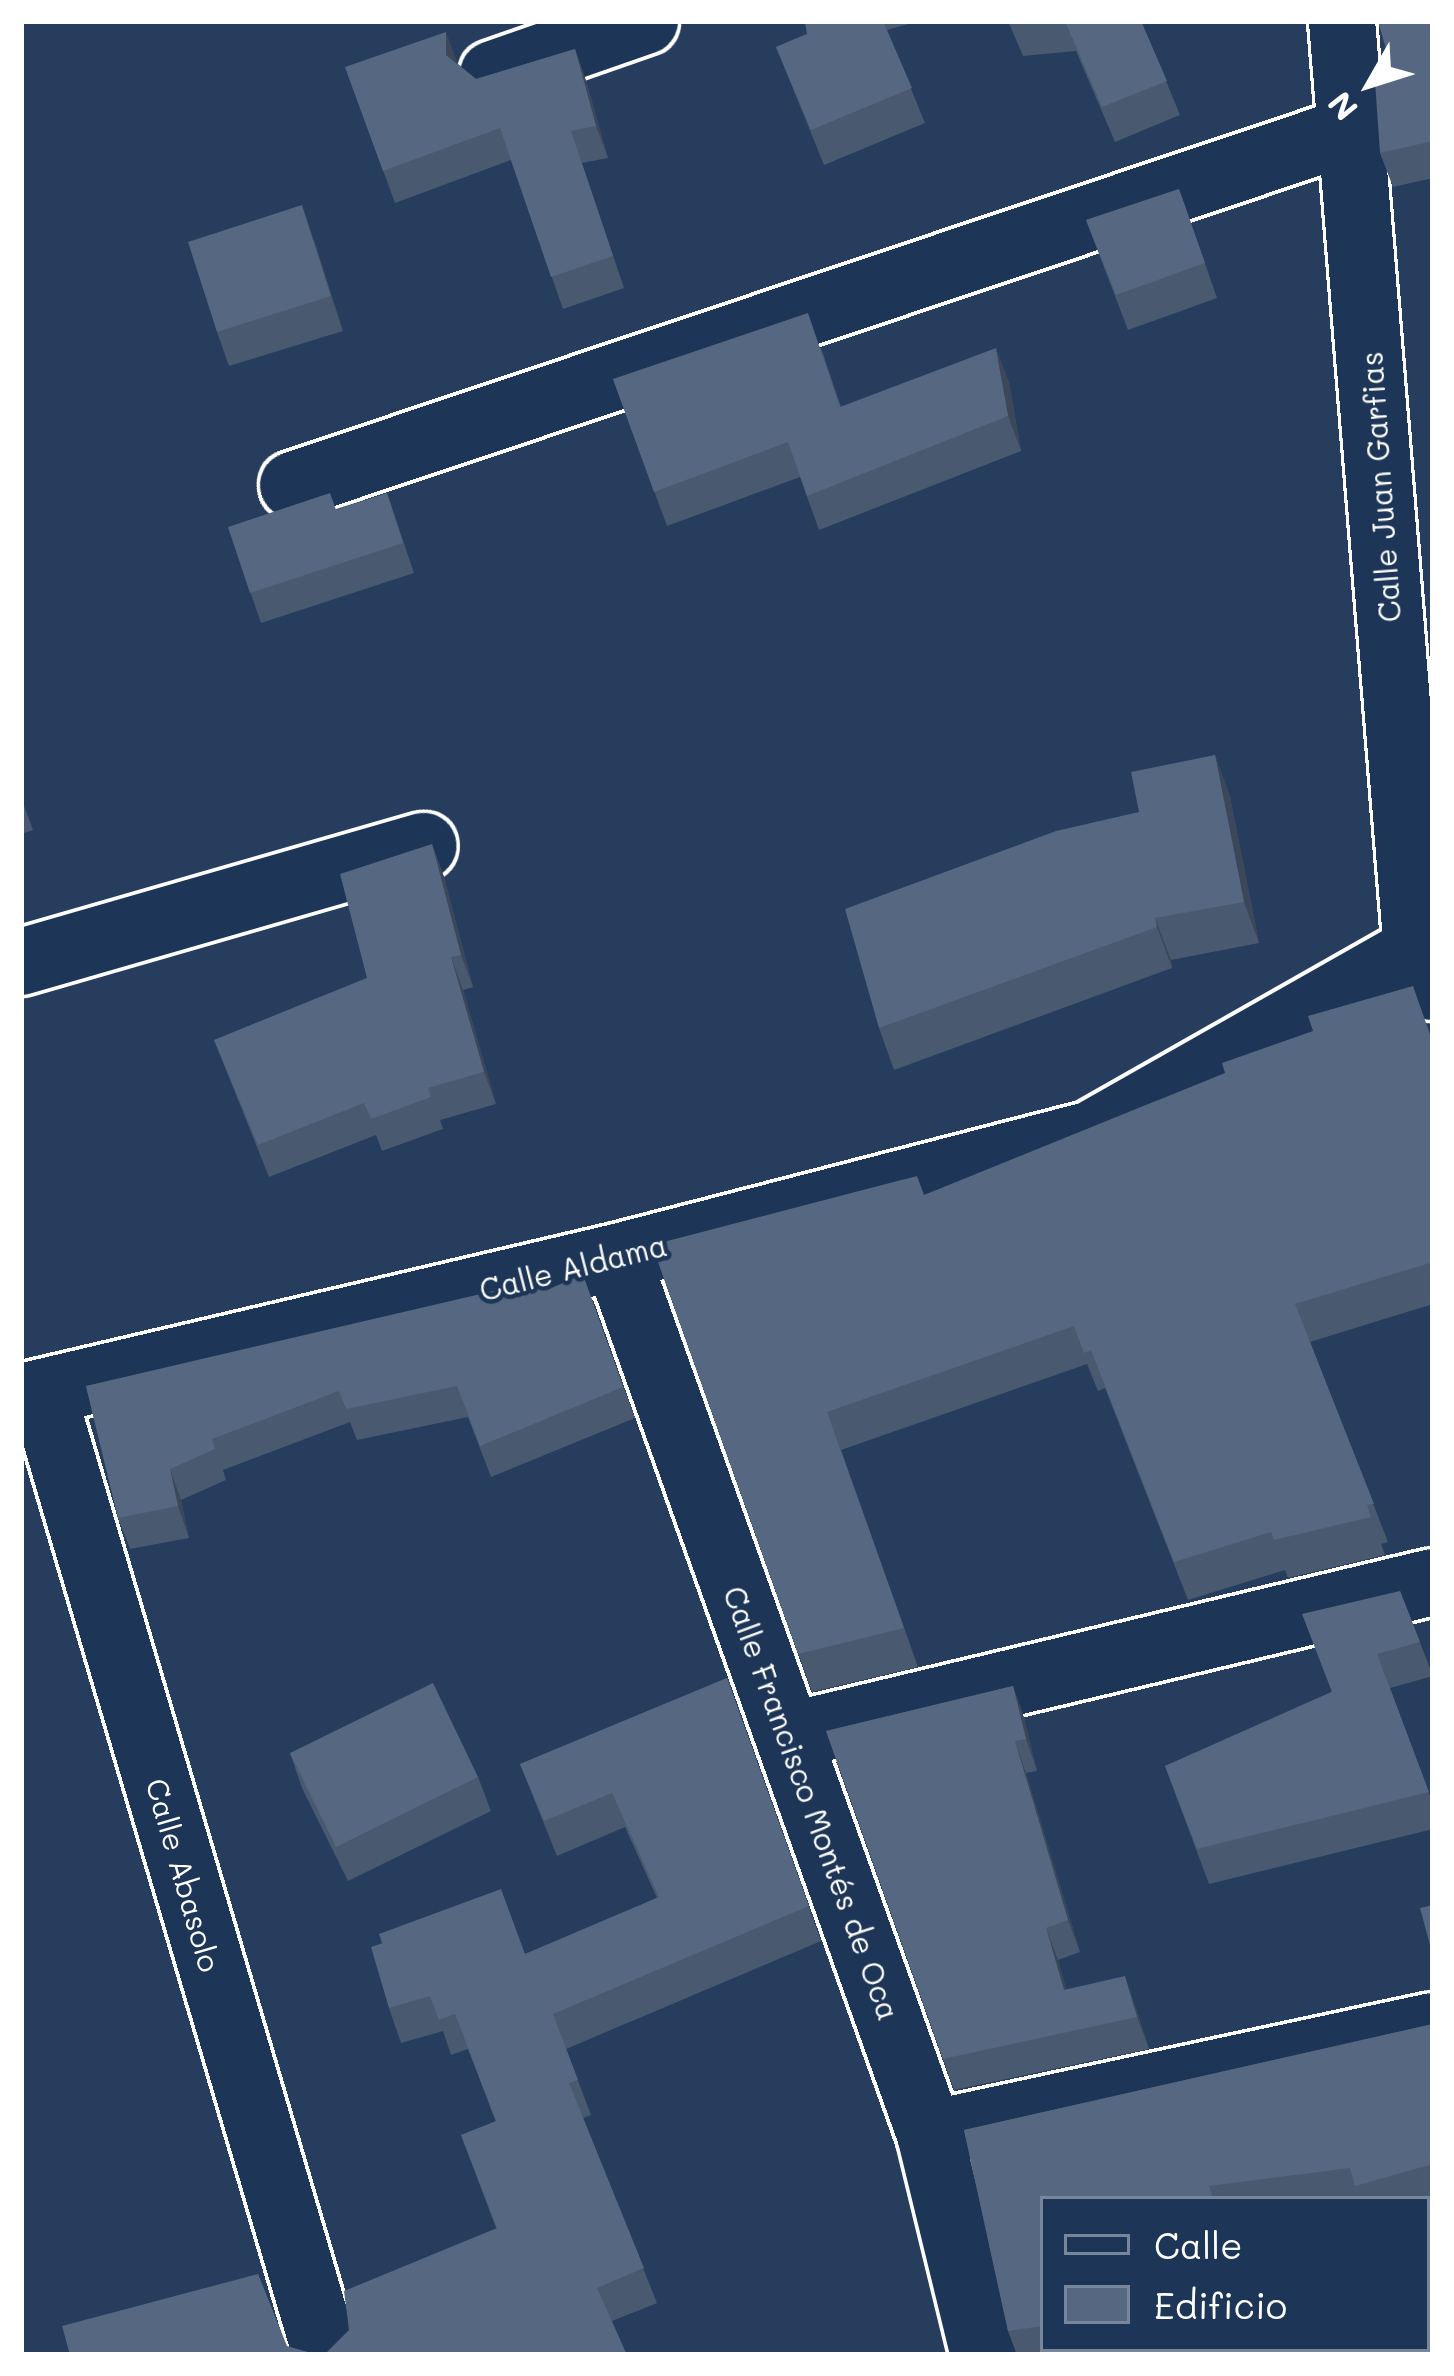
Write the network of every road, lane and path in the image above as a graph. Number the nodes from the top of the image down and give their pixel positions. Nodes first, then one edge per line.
1 (645, 21) edge
2 (1342, 21) edge
3 (493, 74) edge
4 (1352, 130) junction
5 (293, 485) dead end
6 (424, 846) edge
7 (1428, 961) edge
8 (21, 962) edge
9 (617, 1257) junction
10 (32, 1396) edge
11 (1433, 1582) edge
12 (789, 1736) junction
13 (1433, 2026) edge
14 (930, 2134) junction
15 (326, 2355) edge
16 (983, 2355) edge

1 - 3 street
2 - 4 street, Calle Juan Garfias
4 - 5 street
4 - 7 street, Calle Juan Garfias
6 - 8 street
7 - 9 street, Calle Aldama
9 - 10 street, Calle Aldama
9 - 12 street, Calle Francisco Montés de Oca
10 - 15 street, Calle Abasolo
11 - 12 street
12 - 14 street, Calle Francisco Montés de Oca
13 - 14 street
14 - 16 street, Calle Francisco Montés de Oca

